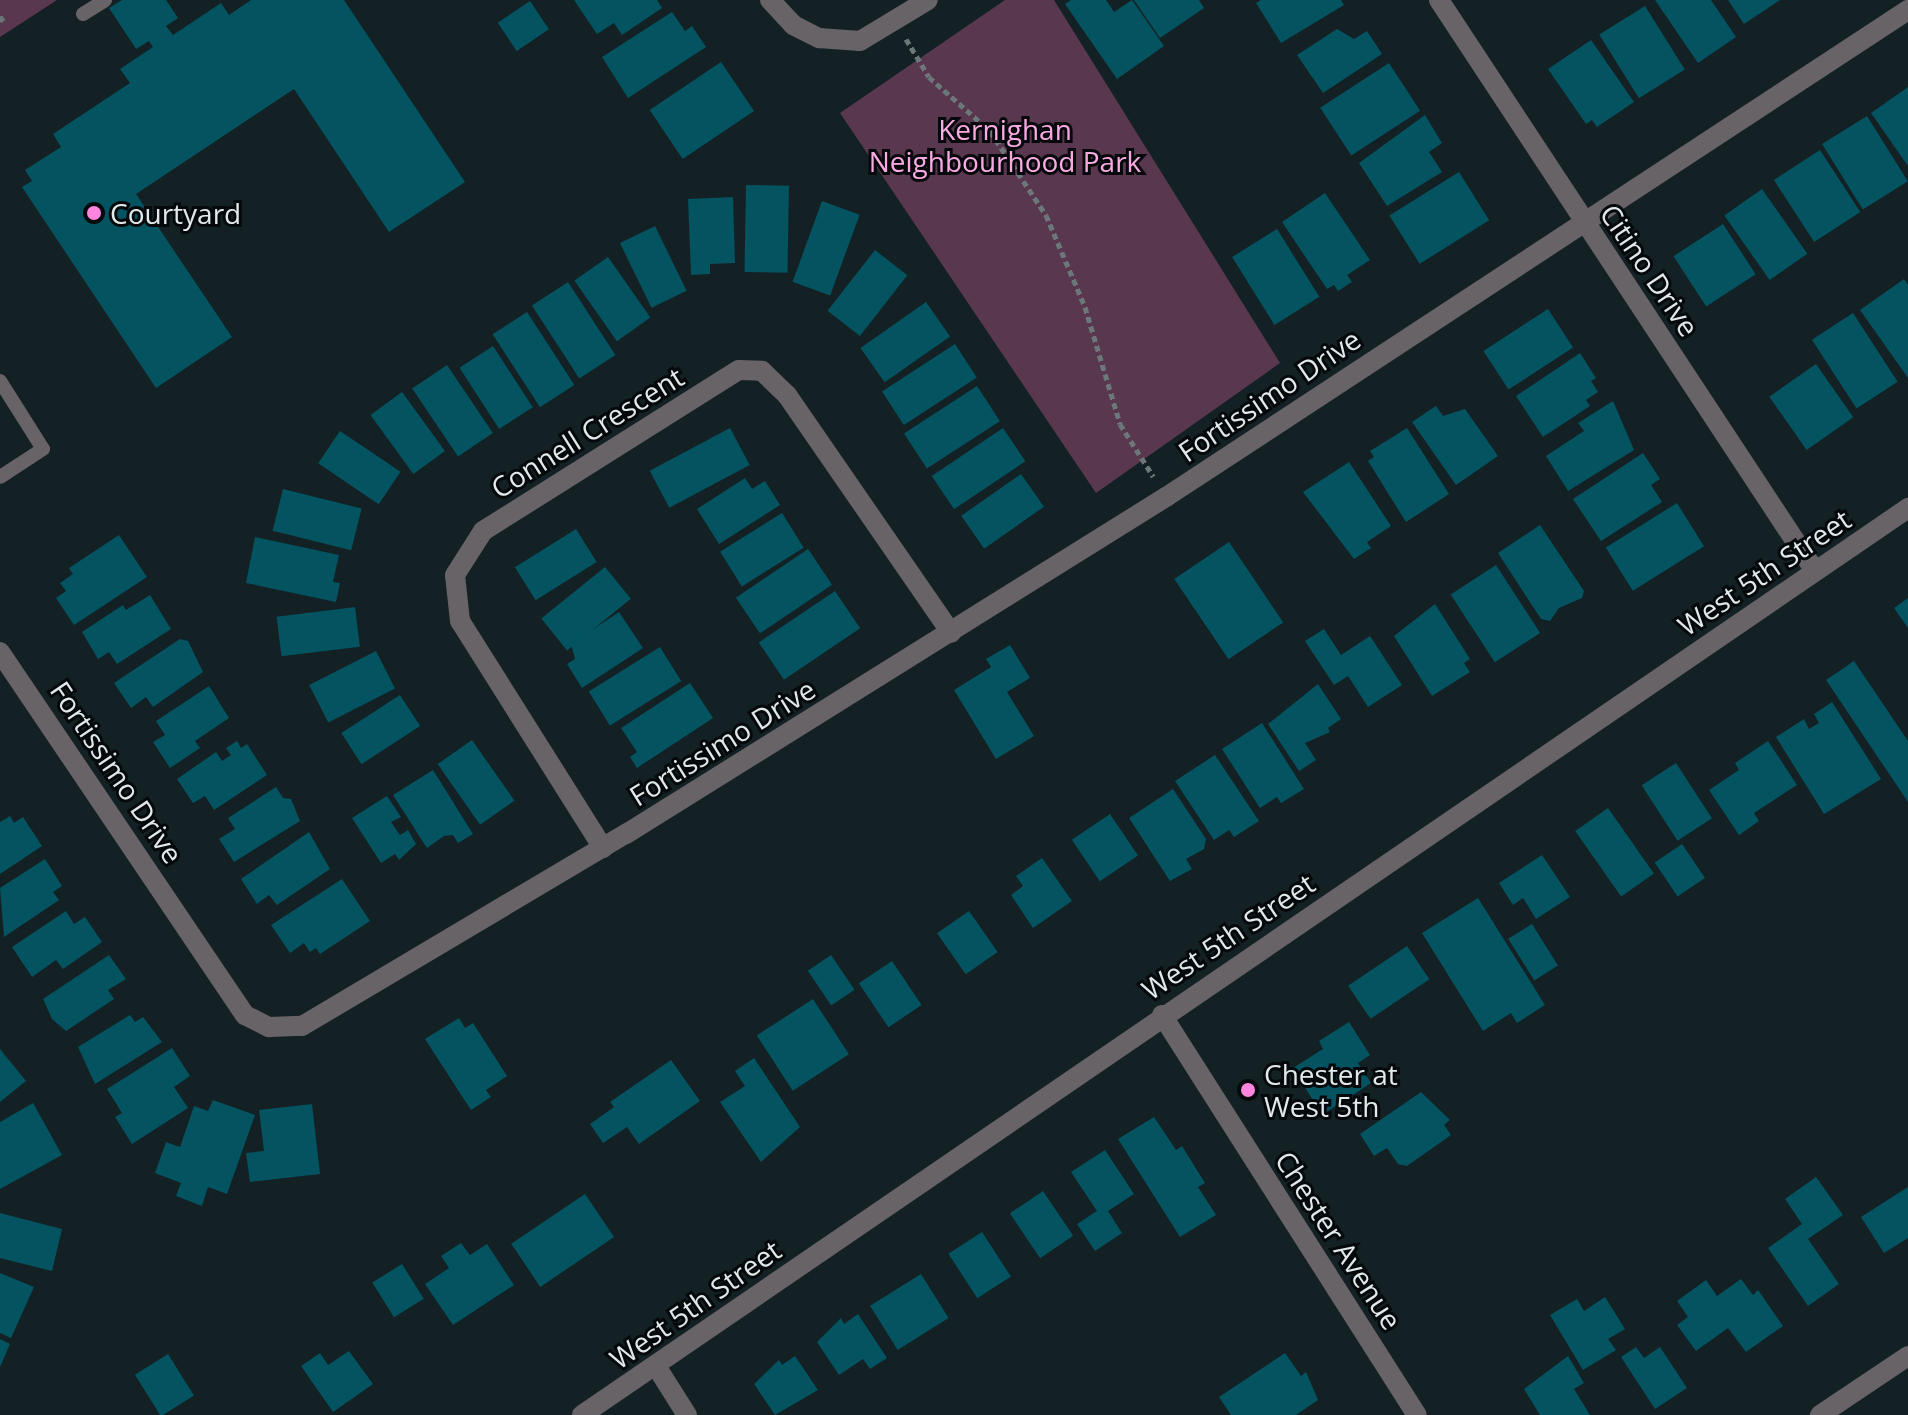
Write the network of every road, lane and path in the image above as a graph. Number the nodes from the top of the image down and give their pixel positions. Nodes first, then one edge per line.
1 (105, 0) edge
2 (770, 0) edge
3 (928, 0) edge
4 (1439, 0) edge
5 (1908, 10) edge
6 (83, 14) dead end
7 (0, 16) edge
8 (896, 21) junction
9 (5, 24) dead end
10 (1583, 221) junction
11 (0, 381) edge
12 (0, 477) edge
13 (1166, 497) junction
14 (1908, 508) edge
15 (1815, 571) junction
16 (951, 633) junction
17 (0, 652) edge
18 (603, 848) junction
19 (1162, 1015) junction
20 (1908, 1356) edge
21 (656, 1366) junction
22 (582, 1415) edge
23 (687, 1415) edge
24 (1417, 1415) edge
25 (1820, 1415) edge

1 - 6 lane
2 - 8 street
3 - 8 street
4 - 10 street, Citino Drive
5 - 10 street, Fortissimo Drive
7 - 9 path
8 - 13 path
10 - 13 street, Fortissimo Drive
10 - 15 street, Citino Drive
11 - 12 lane
13 - 16 street, Fortissimo Drive
14 - 15 street, West 5th Street
15 - 19 street, West 5th Street
16 - 18 street, Fortissimo Drive
16 - 18 street, Connell Crescent
17 - 18 street, Fortissimo Drive
19 - 21 street, West 5th Street
19 - 24 street, Chester Avenue
20 - 25 street
21 - 22 street, West 5th Street
21 - 23 street

